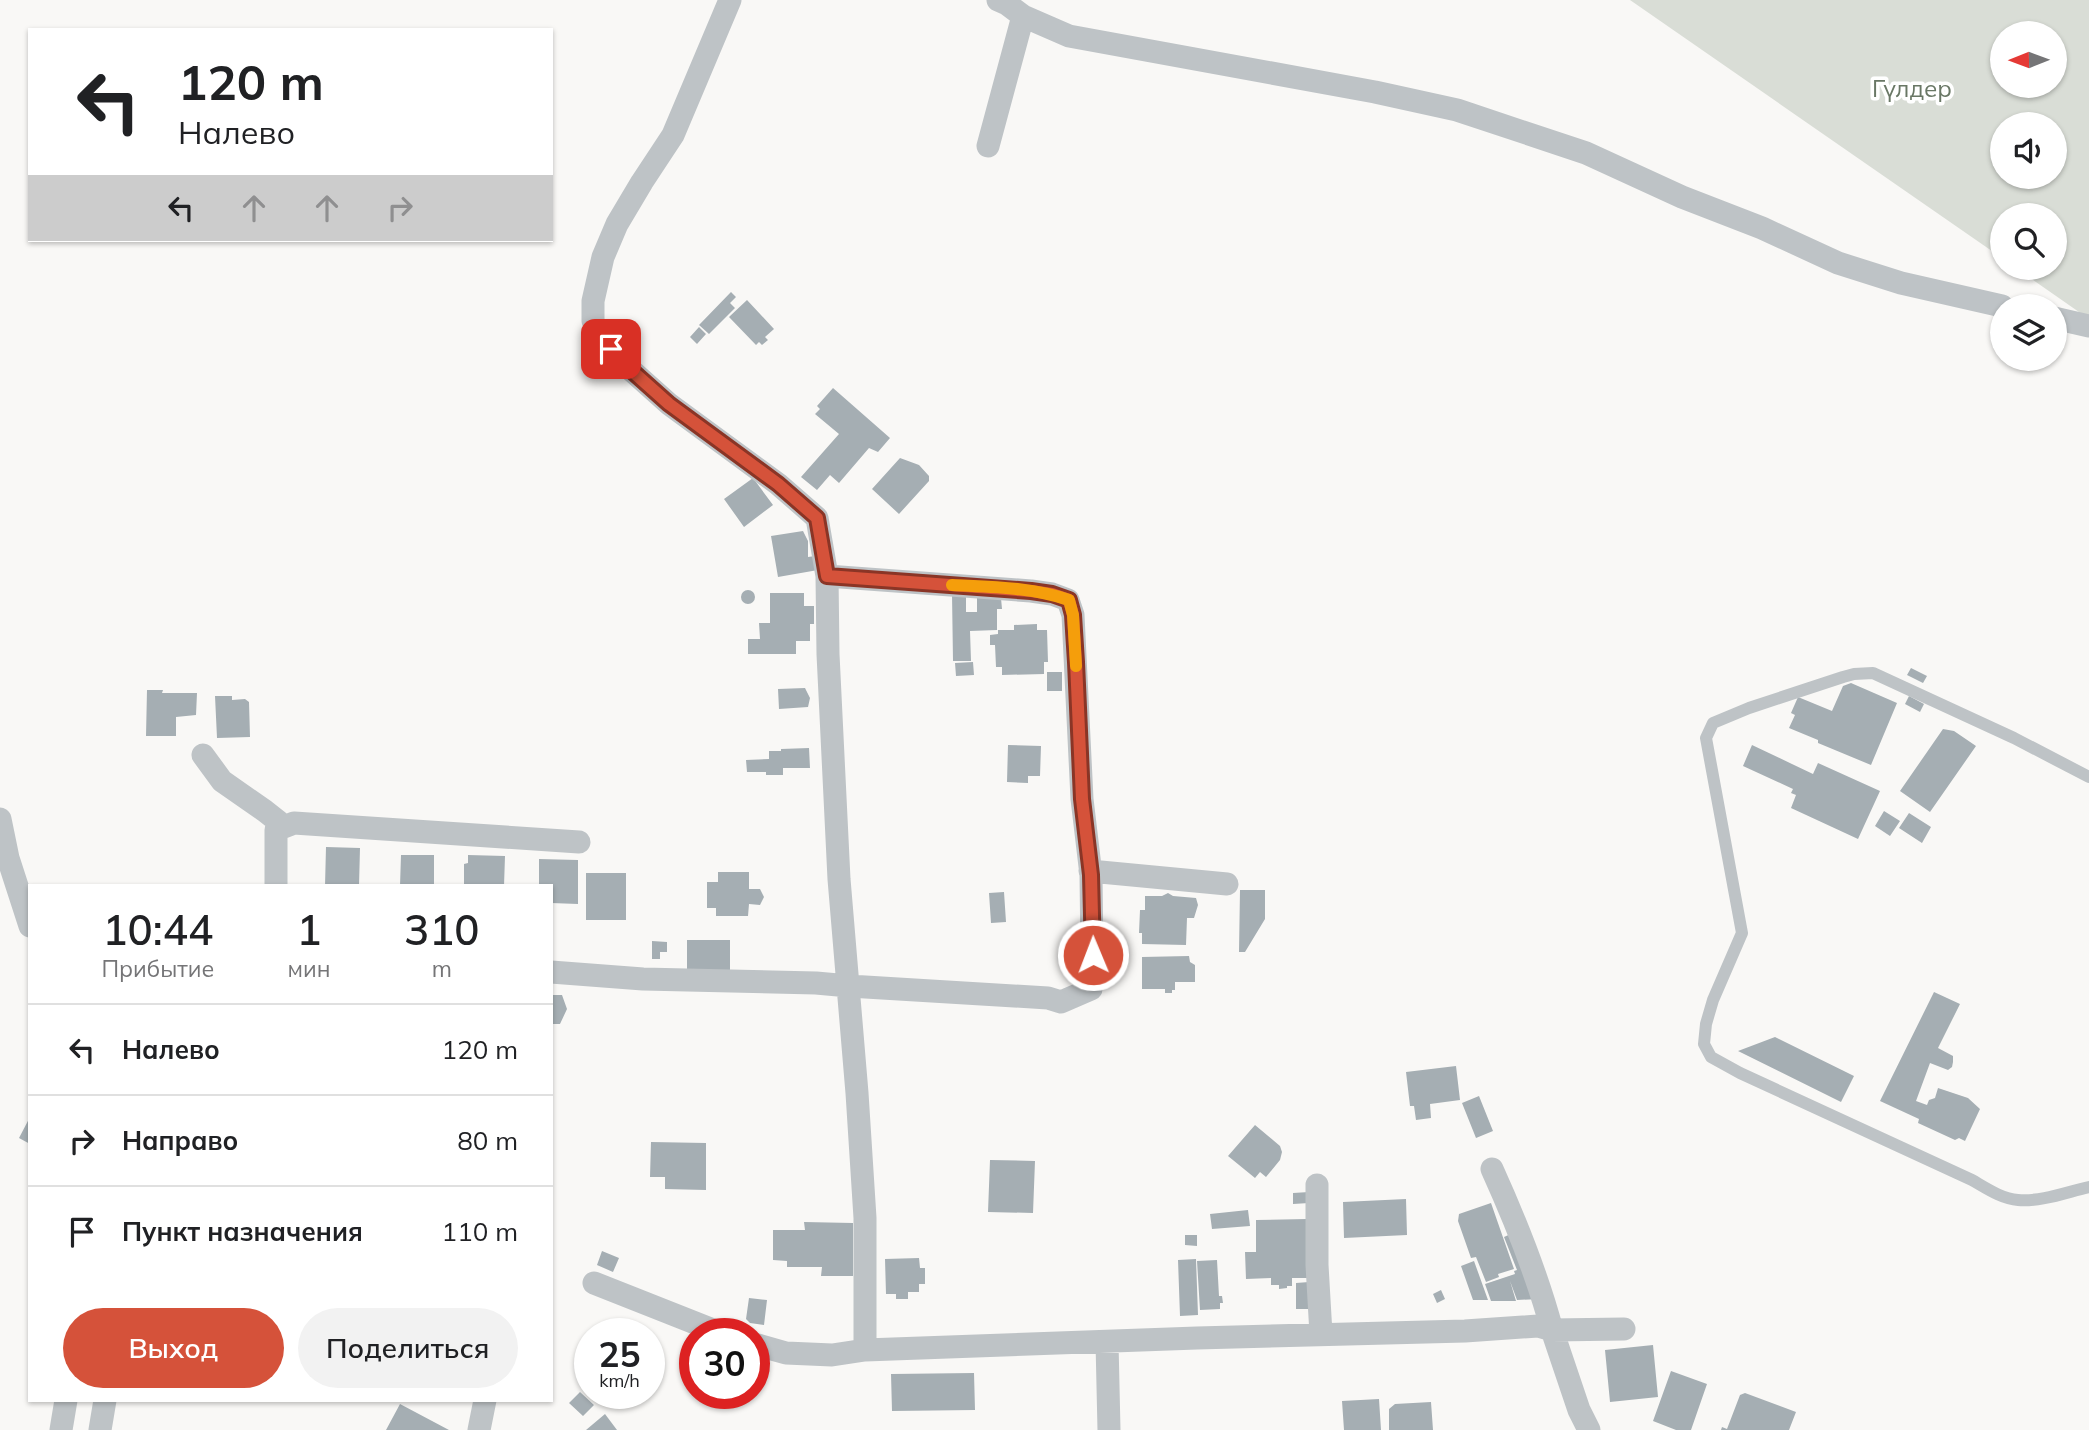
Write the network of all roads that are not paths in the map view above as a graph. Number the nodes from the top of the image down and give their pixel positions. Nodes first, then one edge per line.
1 (730, 0) edge
2 (998, 0) edge
3 (1023, 16) junction
4 (988, 146) dead end
5 (1990, 303) edge
6 (2067, 321) edge
7 (2089, 326) edge
8 (827, 576) junction
9 (203, 755) dead end
10 (2089, 778) edge
11 (0, 819) edge
12 (285, 826) junction
13 (579, 842) dead end
14 (1090, 871) junction
15 (276, 884) edge
16 (1227, 884) dead end
17 (28, 920) edge
18 (553, 972) edge
19 (849, 986) junction
20 (1492, 1169) dead end
21 (1317, 1185) dead end
22 (2089, 1187) edge
23 (594, 1283) dead end
24 (683, 1318) edge
25 (1624, 1329) dead end
26 (1552, 1331) junction
27 (1321, 1334) junction
28 (1107, 1342) junction
29 (770, 1348) edge
30 (865, 1350) junction
31 (66, 1402) edge
32 (105, 1402) edge
33 (485, 1402) edge
34 (61, 1430) edge
35 (100, 1430) edge
36 (479, 1430) edge
37 (1109, 1430) edge
38 (1589, 1430) edge

1 - 8 street
2 - 3 street
3 - 4 street
3 - 5 street
6 - 7 street
8 - 14 street
8 - 19 street
9 - 12 street
10 - 22 lane
11 - 17 street
12 - 13 street
12 - 15 street
14 - 16 street
14 - 19 street
18 - 19 street
19 - 30 street
20 - 26 street
21 - 27 street
23 - 24 street
25 - 26 street
26 - 27 street
26 - 38 street
27 - 28 street
28 - 30 street
28 - 37 street
29 - 30 street
31 - 34 street
32 - 35 street
33 - 36 street

